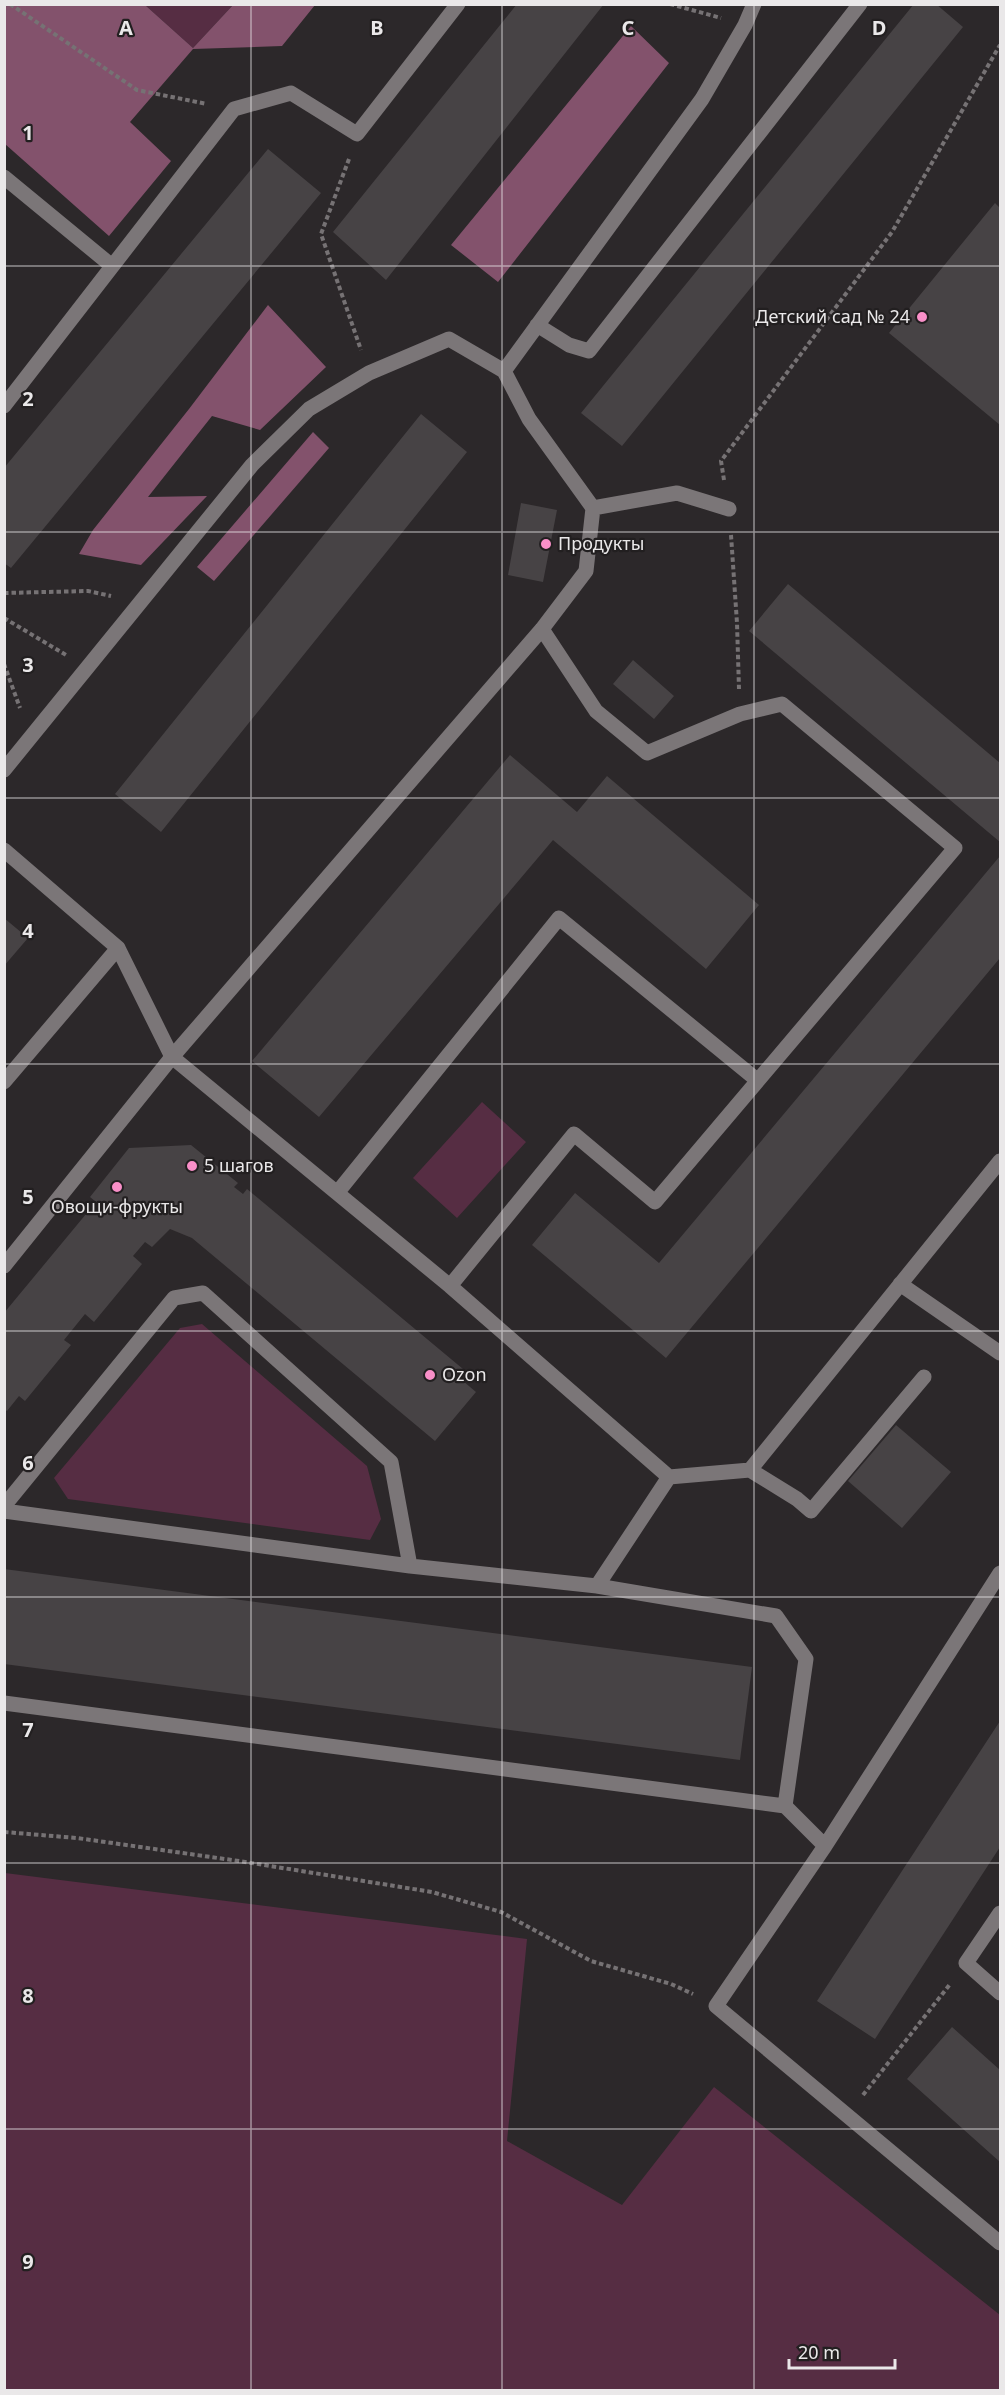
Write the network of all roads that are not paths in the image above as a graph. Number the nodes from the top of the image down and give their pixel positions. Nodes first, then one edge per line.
1 (458, 4) edge
2 (754, 4) edge
3 (860, 4) edge
4 (4, 177) edge
5 (112, 266) junction
6 (537, 325) junction
7 (504, 371) junction
8 (4, 406) edge
9 (593, 508) junction
10 (729, 509) road end
11 (542, 629) junction
12 (4, 770) edge
13 (4, 850) edge
14 (118, 948) junction
15 (172, 1057) junction
16 (758, 1080) junction
17 (4, 1082) edge
18 (1000, 1161) edge
19 (337, 1193) junction
20 (4, 1266) edge
21 (900, 1284) junction
22 (450, 1286) junction
23 (1000, 1353) edge
24 (924, 1377) dead end
25 (750, 1470) junction
26 (669, 1477) junction
27 (4, 1506) edge
28 (4, 1511) edge
29 (410, 1566) junction
30 (1000, 1573) edge
31 (597, 1586) junction
32 (4, 1703) edge
33 (785, 1806) junction
34 (825, 1845) junction
35 (1000, 1913) edge
36 (1000, 1992) edge
37 (1000, 2243) edge

1 - 5 lane
2 - 6 lane
3 - 6 lane
4 - 5 lane
5 - 8 lane
6 - 7 lane
7 - 9 lane
7 - 12 lane
9 - 10 lane
9 - 11 lane
11 - 15 lane
11 - 16 lane
13 - 14 lane
14 - 15 lane
14 - 17 lane
15 - 19 lane
15 - 20 lane
16 - 19 lane
16 - 22 lane
18 - 21 lane
19 - 22 lane
21 - 23 lane
21 - 25 lane
22 - 26 lane
24 - 25 lane
25 - 26 lane
26 - 31 lane
27 - 29 lane
28 - 29 lane
29 - 31 lane
30 - 34 lane
31 - 33 lane
32 - 33 lane
33 - 34 lane
34 - 37 lane
35 - 36 lane

